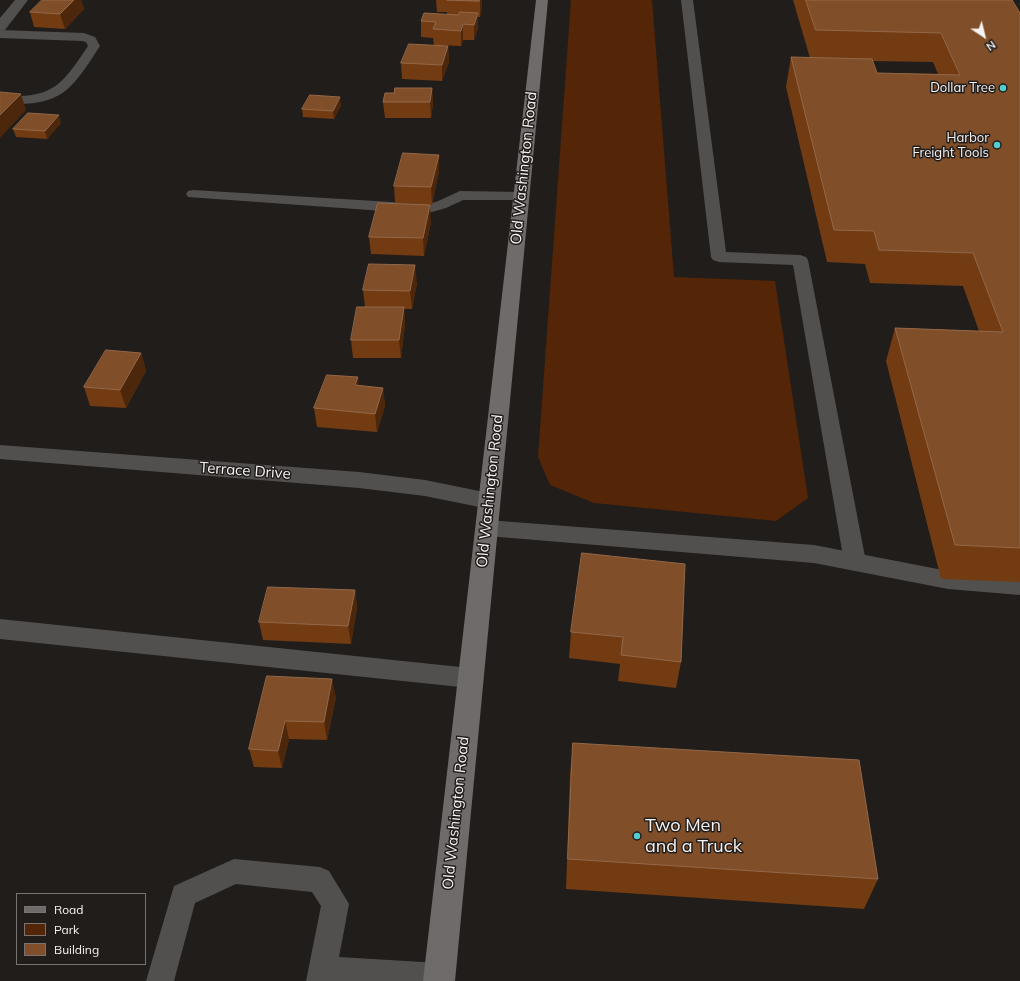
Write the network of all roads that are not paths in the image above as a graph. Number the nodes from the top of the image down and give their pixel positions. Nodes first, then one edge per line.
1 (22, 0) edge
2 (542, 0) edge
3 (687, 0) edge
4 (0, 27) edge
5 (0, 34) edge
6 (0, 100) edge
7 (193, 194) dead end
8 (521, 196) junction
9 (0, 452) edge
10 (489, 501) junction
11 (486, 528) junction
12 (855, 562) junction
13 (1020, 586) edge
14 (0, 629) edge
15 (470, 678) junction
16 (322, 976) edge
17 (439, 979) edge
18 (160, 981) edge

1 - 4 street
2 - 8 main road, Old Washington Road
3 - 12 lane
5 - 6 lane
7 - 8 lane
8 - 10 main road, Old Washington Road
9 - 10 street, Terrace Drive
10 - 11 main road, Old Washington Road
11 - 12 street
11 - 15 main road, Old Washington Road
12 - 13 street
14 - 15 street
15 - 17 main road, Old Washington Road
16 - 17 lane
16 - 18 lane

